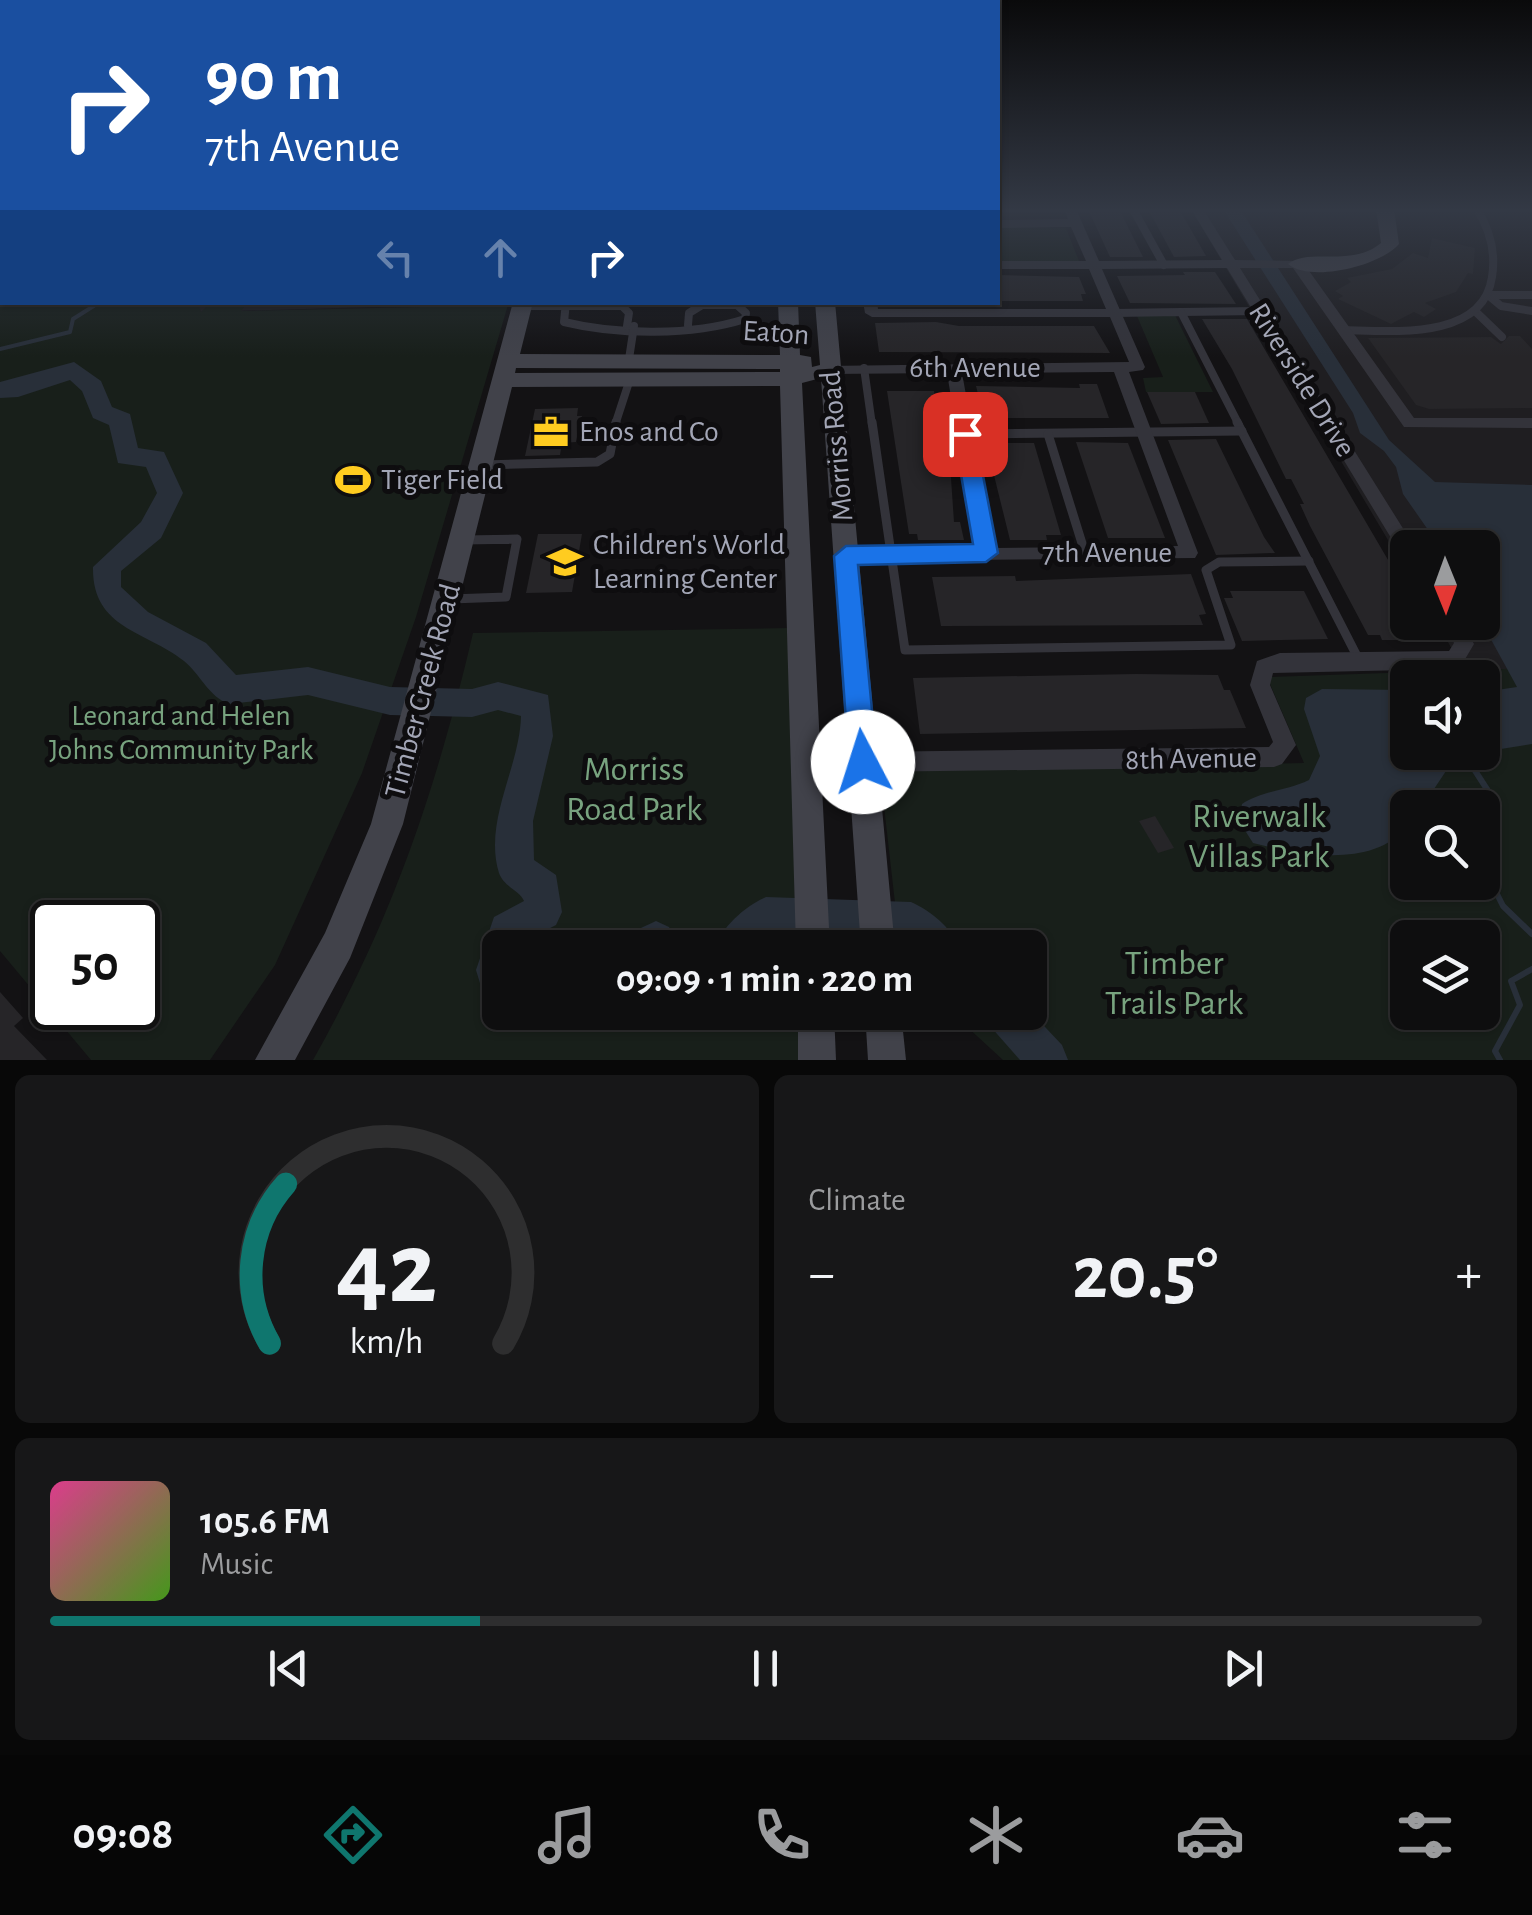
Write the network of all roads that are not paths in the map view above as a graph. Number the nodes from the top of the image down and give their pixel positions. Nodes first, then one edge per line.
1 (1091, 258) edge
2 (1161, 258) edge
3 (1235, 258) edge
4 (1367, 258) edge
5 (1493, 258) edge
6 (1164, 264) junction
7 (1239, 264) junction
8 (1297, 264) junction
9 (1094, 265) junction
10 (1000, 266) edge
11 (1488, 295) junction
12 (1532, 295) edge
13 (523, 305) edge
14 (566, 305) edge
15 (594, 305) edge
16 (788, 305) edge
17 (825, 305) edge
18 (871, 305) edge
19 (1258, 311) junction
20 (1532, 311) edge
21 (1182, 312) junction
22 (1476, 312) junction
23 (1115, 313) junction
24 (688, 325) junction
25 (630, 326) junction
26 (1343, 330) junction
27 (1502, 336) dead end
28 (952, 367) junction
29 (1120, 367) junction
30 (864, 368) junction
31 (630, 369) junction
32 (790, 369) junction
33 (830, 369) junction
34 (507, 370) junction
35 (1532, 423) edge
36 (1242, 432) junction
37 (1144, 433) junction
38 (965, 434) junction
39 (1048, 434) junction
40 (483, 464) junction
41 (1395, 530) edge
42 (463, 540) junction
43 (986, 553) junction
44 (1086, 553) junction
45 (891, 555) junction
46 (846, 556) junction
47 (1309, 561) junction
48 (448, 599) junction
49 (1459, 640) edge
50 (1359, 660) junction
51 (863, 762) junction
52 (813, 930) edge
53 (876, 930) edge
54 (816, 1030) edge
55 (884, 1030) edge
56 (274, 1060) edge
57 (817, 1060) edge
58 (887, 1060) edge

1 - 9 street
2 - 6 lane
3 - 7 street, Riverside Drive
4 - 8 main road
5 - 11 lane
6 - 7 street
6 - 9 street
7 - 8 street
7 - 19 street, Riverside Drive
8 - 26 street
9 - 10 street
9 - 23 street
11 - 12 lane
11 - 20 lane
11 - 22 lane
13 - 34 main road, Timber Creek Road
14 - 25 lane
15 - 25 lane
16 - 32 main road, Morriss Road
17 - 33 main road, Morriss Road
18 - 23 street
19 - 21 lane
19 - 41 street, Riverside Drive
21 - 23 lane
21 - 36 lane
22 - 26 lane
22 - 27 lane
23 - 29 street
24 - 24 lane
24 - 25 lane
25 - 31 lane
26 - 35 street
28 - 29 street, 6th Avenue
28 - 30 street, 6th Avenue
28 - 38 street
29 - 37 street
30 - 33 street, 6th Avenue
30 - 45 lane
31 - 32 main road, Eaton
31 - 34 main road, Eaton
31 - 40 lane
32 - 33 main road, Eaton
32 - 52 main road, Morriss Road
33 - 46 main road, Morriss Road
34 - 40 main road, Timber Creek Road
36 - 37 lane
36 - 47 lane
37 - 39 lane
37 - 44 street, 7th Avenue
38 - 39 lane
38 - 43 street
39 - 44 lane
40 - 42 main road, Timber Creek Road
42 - 48 main road, Timber Creek Road
42 - 48 lane
43 - 44 street, 7th Avenue
43 - 45 street, 7th Avenue
45 - 46 street, 7th Avenue
45 - 47 lane
46 - 51 main road, Morriss Road
47 - 50 lane
48 - 56 main road, Timber Creek Road
49 - 50 street, 8th Avenue
50 - 51 street, 8th Avenue
51 - 53 main road, Morriss Road
54 - 57 main road
55 - 58 main road

